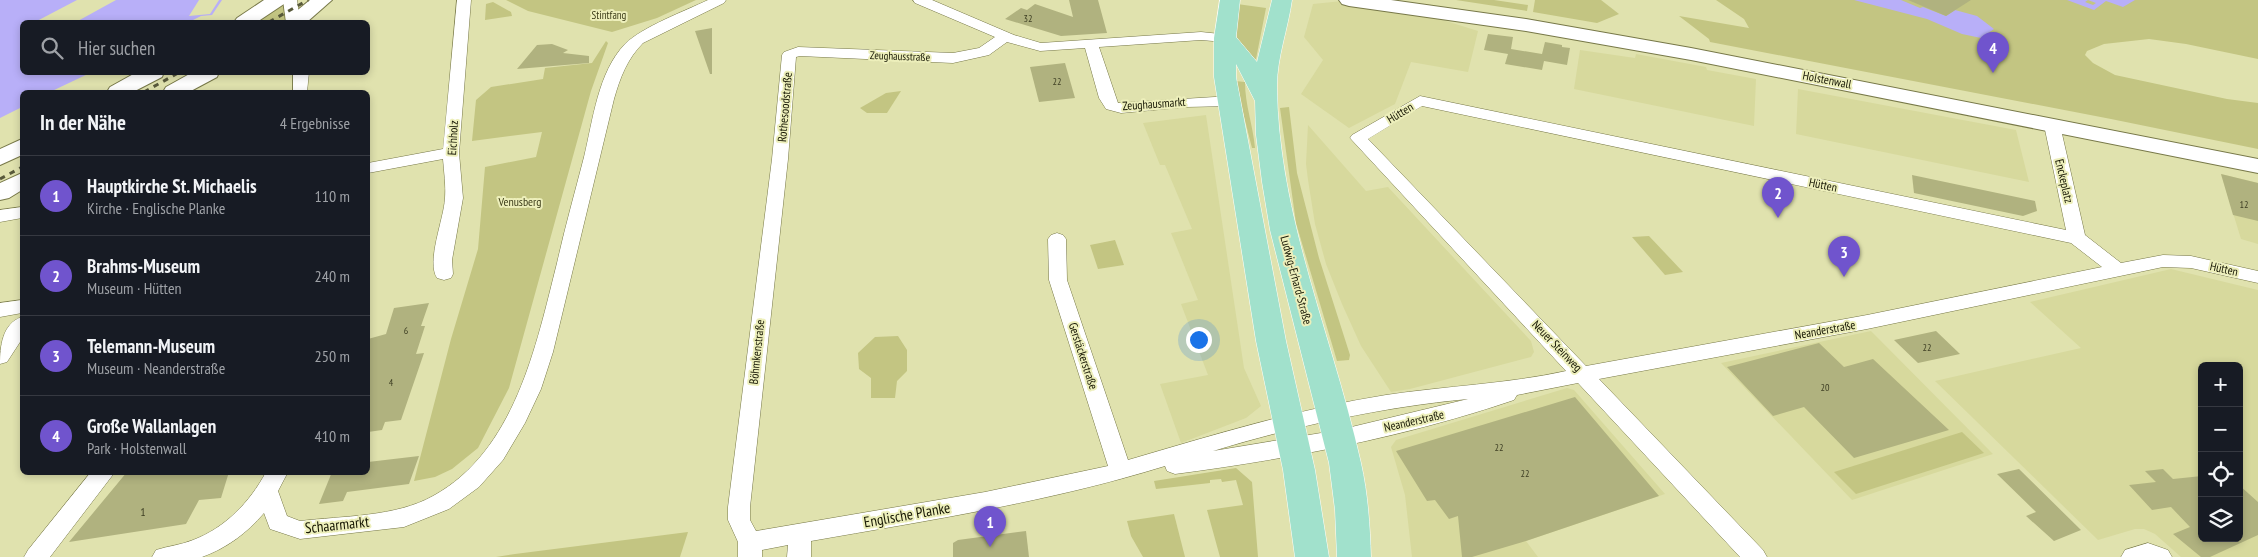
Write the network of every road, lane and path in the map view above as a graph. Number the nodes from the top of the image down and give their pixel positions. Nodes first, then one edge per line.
1 (277, 0) edge
2 (290, 0) edge
3 (322, 0) edge
4 (464, 0) edge
5 (719, 0) edge
6 (920, 0) edge
7 (1230, 0) edge
8 (1282, 0) edge
9 (1349, 0) edge
10 (1384, 2) edge
11 (247, 20) edge
12 (294, 20) edge
13 (297, 20) edge
14 (1006, 36) junction
15 (1225, 38) junction
16 (1092, 44) junction
17 (789, 55) joint
18 (149, 75) edge
19 (204, 75) edge
20 (301, 75) edge
21 (122, 90) edge
22 (178, 90) edge
23 (300, 90) edge
24 (1231, 101) junction
25 (1267, 103) junction
26 (2052, 125) junction
27 (1358, 138) joint
28 (20, 147) edge
29 (451, 153) junction
30 (0, 158) edge
31 (780, 159) joint
32 (2258, 166) edge
33 (370, 168) edge
34 (20, 181) edge
35 (0, 193) edge
36 (20, 213) edge
37 (0, 216) edge
38 (2077, 238) junction
39 (1057, 239) dead end
40 (2118, 270) junction
41 (444, 274) dead end
42 (2258, 277) edge
43 (20, 307) edge
44 (0, 310) edge
45 (20, 327) edge
46 (0, 357) edge
47 (1584, 374) junction
48 (1336, 426) junction
49 (1292, 435) junction
50 (1121, 471) junction
51 (102, 475) edge
52 (272, 482) edge
53 (800, 533) junction
54 (750, 550) edge
55 (36, 557) edge
56 (164, 557) edge
57 (799, 557) edge
58 (1312, 557) edge
59 (1354, 557) edge
60 (1755, 557) edge
61 (2133, 557) edge
62 (2160, 557) edge

1 - 11 main road
2 - 12 street
3 - 13 main road
4 - 29 street, Eichholz
5 - 52 street, Schaarmarkt
6 - 14 street
7 - 15 main road
8 - 25 main road, Ludwig-Erhard-Straße
9 - 10 main road, Holstenwall
10 - 26 main road, Holstenwall
14 - 16 street
14 - 17 street, Zeughausstraße
15 - 16 street
15 - 24 main road
15 - 25 main road
16 - 24 street, Zeughausmarkt
17 - 31 street, Rothesoodstraße
18 - 21 main road
19 - 22 main road
20 - 23 street
24 - 49 main road
25 - 48 main road, Ludwig-Erhard-Straße
26 - 32 main road, Holstenwall
26 - 38 street, Enckeplatz
27 - 38 street, Hütten
27 - 47 street, Neuer Steinweg
28 - 30 main road
29 - 33 street
29 - 41 street, Eichholz
31 - 54 street, Böhmkenstraße
34 - 35 main road
36 - 37 street
38 - 40 street, Hütten
39 - 50 street, Gerstäckerstraße
40 - 42 street, Hütten
40 - 47 street, Neanderstraße
43 - 44 street
45 - 46 street
47 - 48 street, Neanderstraße
47 - 60 street, Neuer Steinweg
48 - 49 street, Neanderstraße
48 - 59 main road, Ludwig-Erhard-Straße
49 - 50 street, Englische Planke
49 - 58 main road
50 - 53 street, Englische Planke
51 - 55 street
52 - 56 street, Schaarmarkt
53 - 54 street, Englische Planke
53 - 57 street
61 - 62 street

